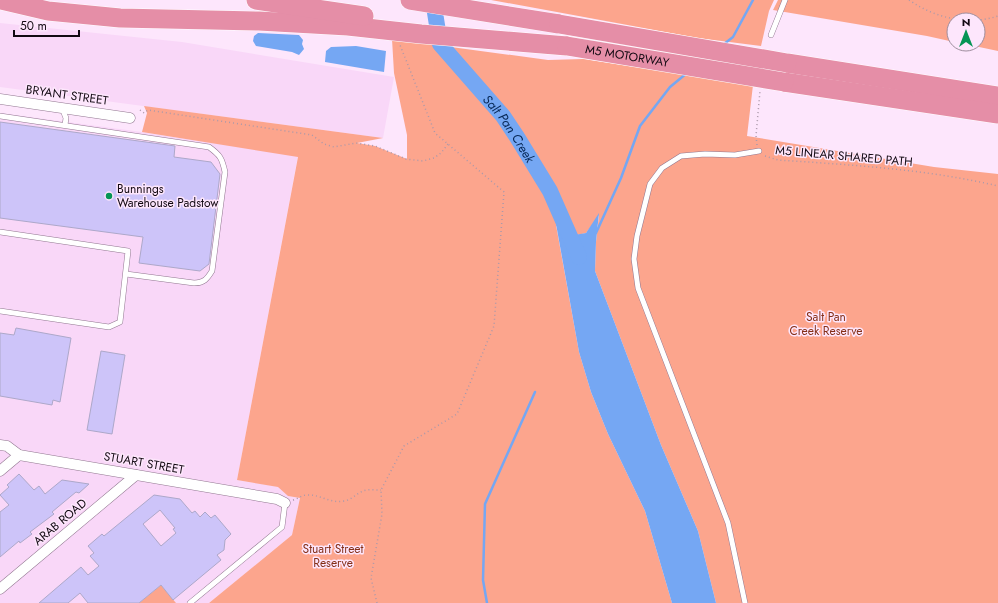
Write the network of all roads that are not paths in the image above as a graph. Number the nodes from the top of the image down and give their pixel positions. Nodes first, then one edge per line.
1 (1, 0) edge
2 (256, 0) edge
3 (410, 0) edge
4 (451, 0) edge
5 (785, 0) edge
6 (349, 20) junction
7 (558, 24) junction
8 (771, 35) dead end
9 (998, 96) edge
10 (0, 99) edge
11 (62, 108) junction
12 (998, 114) edge
13 (0, 116) edge
14 (130, 118) dead end
15 (65, 125) junction
16 (759, 151) road end
17 (0, 232) edge
18 (126, 274) junction
19 (0, 311) edge
20 (0, 445) edge
21 (19, 455) junction
22 (0, 471) edge
23 (136, 474) junction
24 (285, 503) joint
25 (0, 589) edge
26 (190, 603) edge
27 (745, 603) edge

1 - 6 highway
2 - 6 highway
3 - 7 highway, M5 MOTORWAY
4 - 7 highway
5 - 8 lane
6 - 12 highway, M5 MOTORWAY, bridge
7 - 9 highway, M5 MOTORWAY, bridge
10 - 11 street, BRYANT STREET
11 - 14 street, BRYANT STREET
11 - 15 lane
13 - 15 lane
15 - 18 lane
16 - 27 lane
17 - 18 lane
18 - 19 lane
20 - 21 street, STUART STREET
21 - 22 street
21 - 23 street, STUART STREET
23 - 24 street, STUART STREET
23 - 25 street, ARAB ROAD
24 - 26 lane

